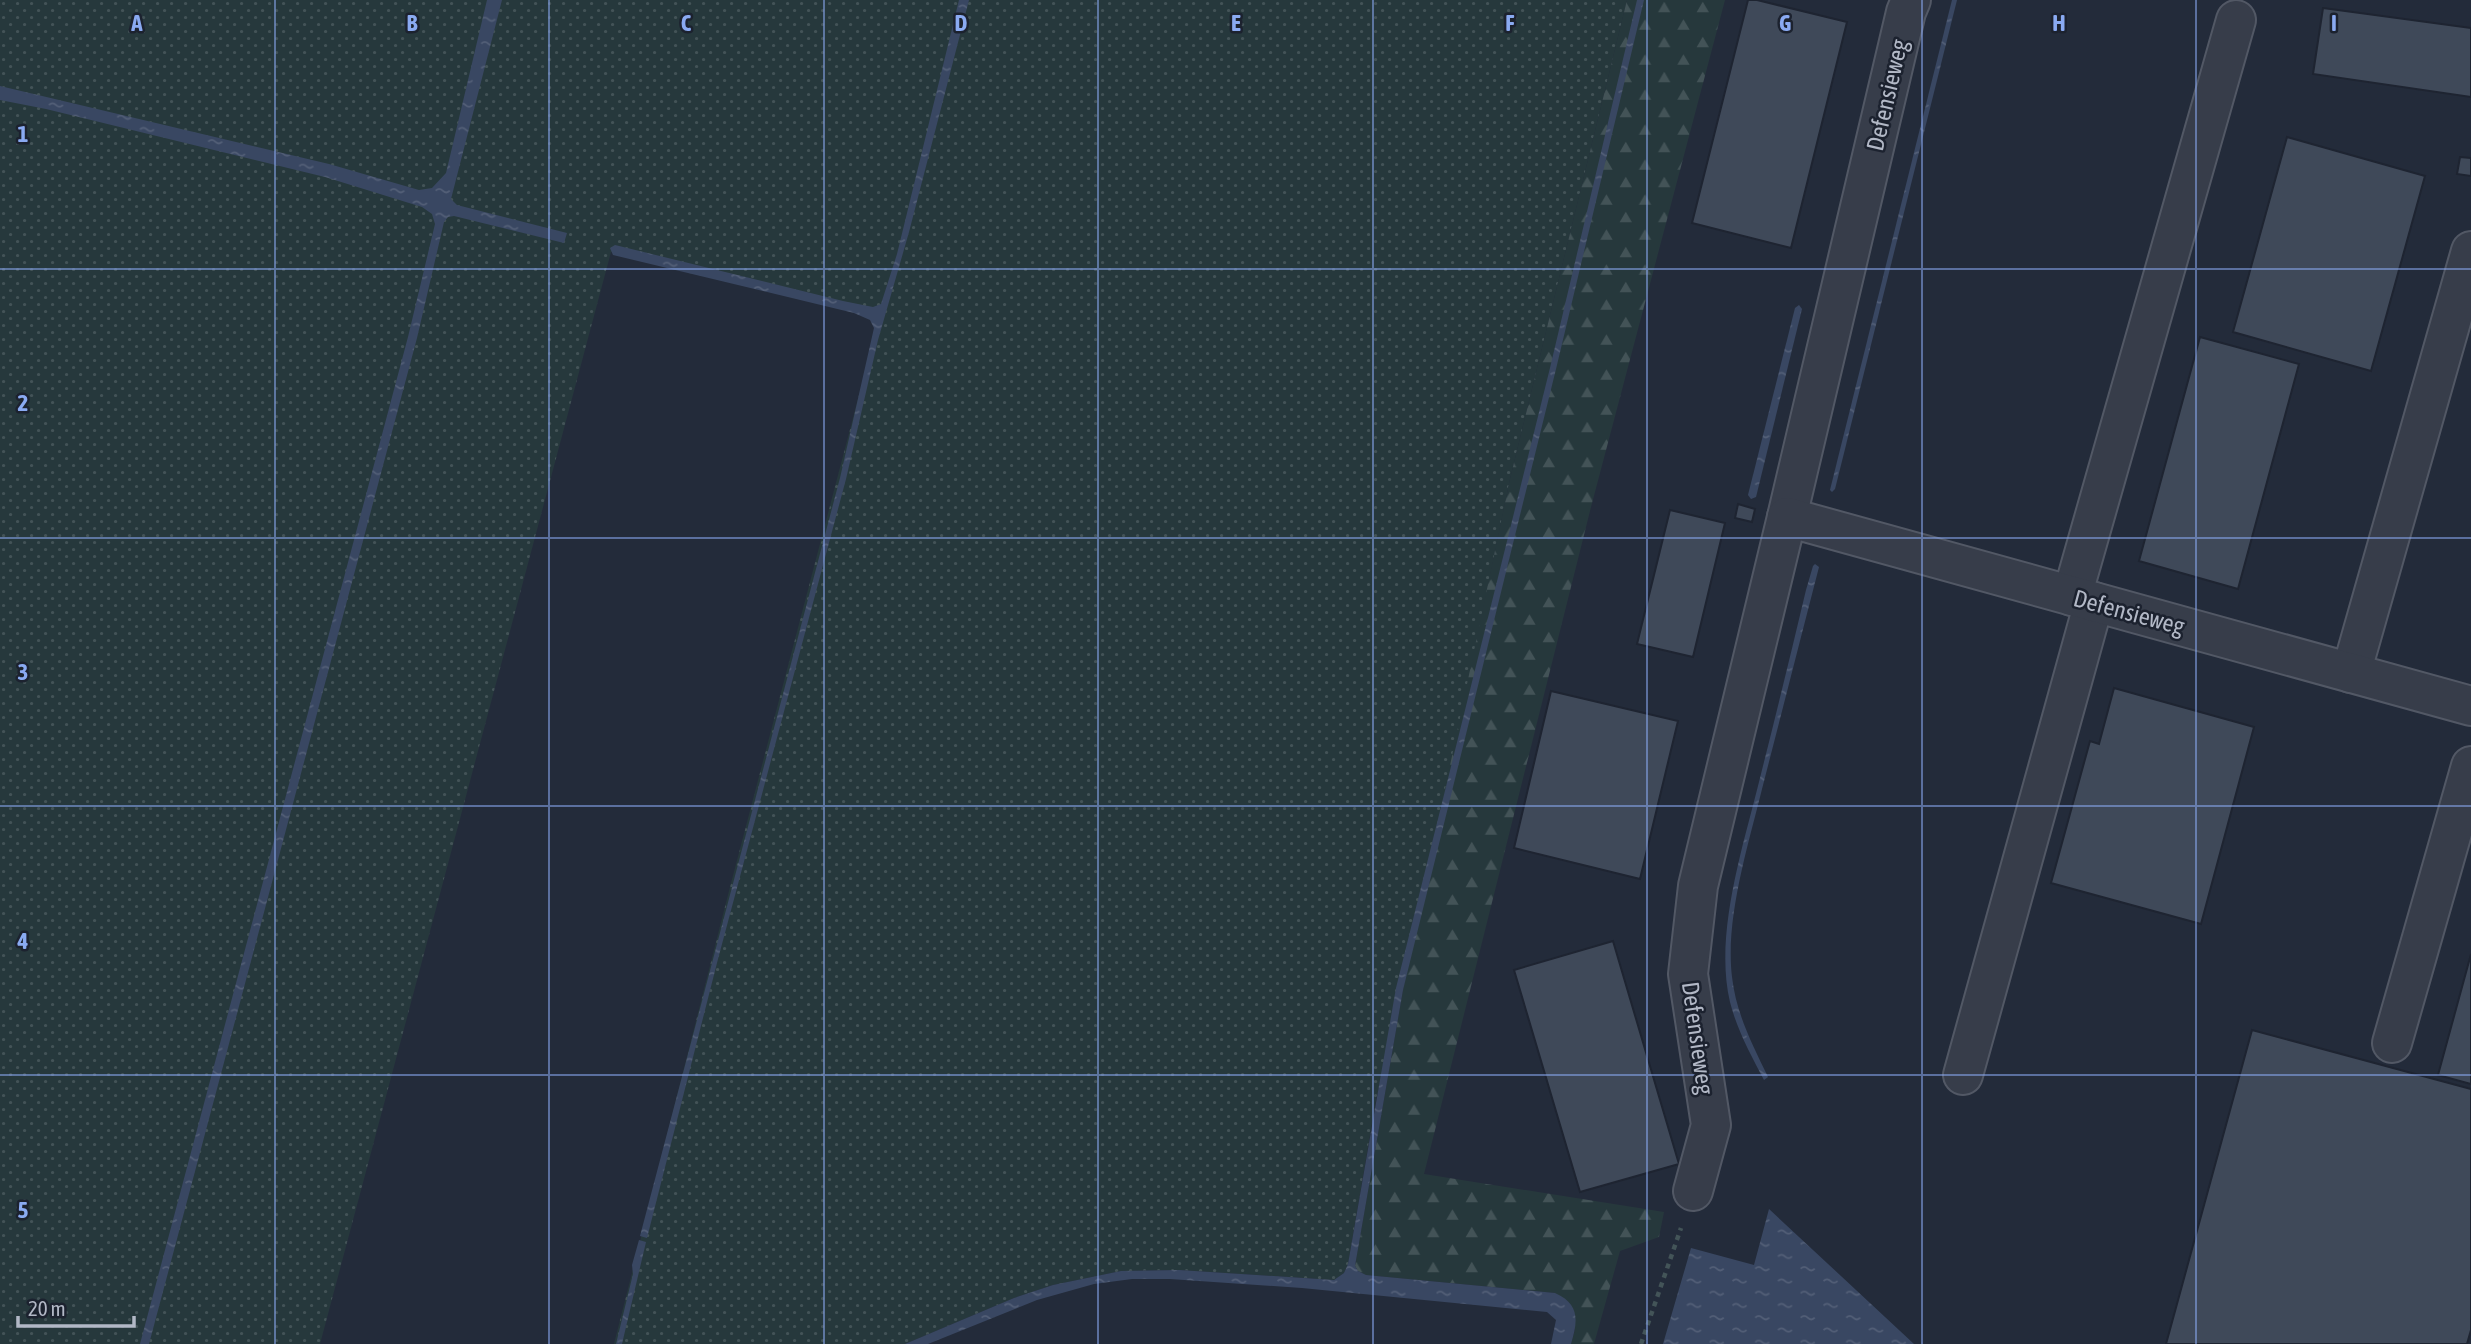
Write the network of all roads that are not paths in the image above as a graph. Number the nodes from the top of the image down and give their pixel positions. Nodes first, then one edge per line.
1 (1911, 0) edge
2 (2236, 20) dead end
3 (2471, 251) edge
4 (1787, 517) junction
5 (2083, 599) junction
6 (2351, 673) junction
7 (2471, 706) edge
8 (2471, 766) edge
9 (2392, 1043) dead end
10 (1963, 1075) dead end
11 (1693, 1191) road end

1 - 4 street, Defensieweg
2 - 5 street
3 - 6 street
4 - 5 street, Defensieweg
4 - 11 street, Defensieweg
5 - 6 street, Defensieweg
5 - 10 street
6 - 7 street, Defensieweg
8 - 9 street

